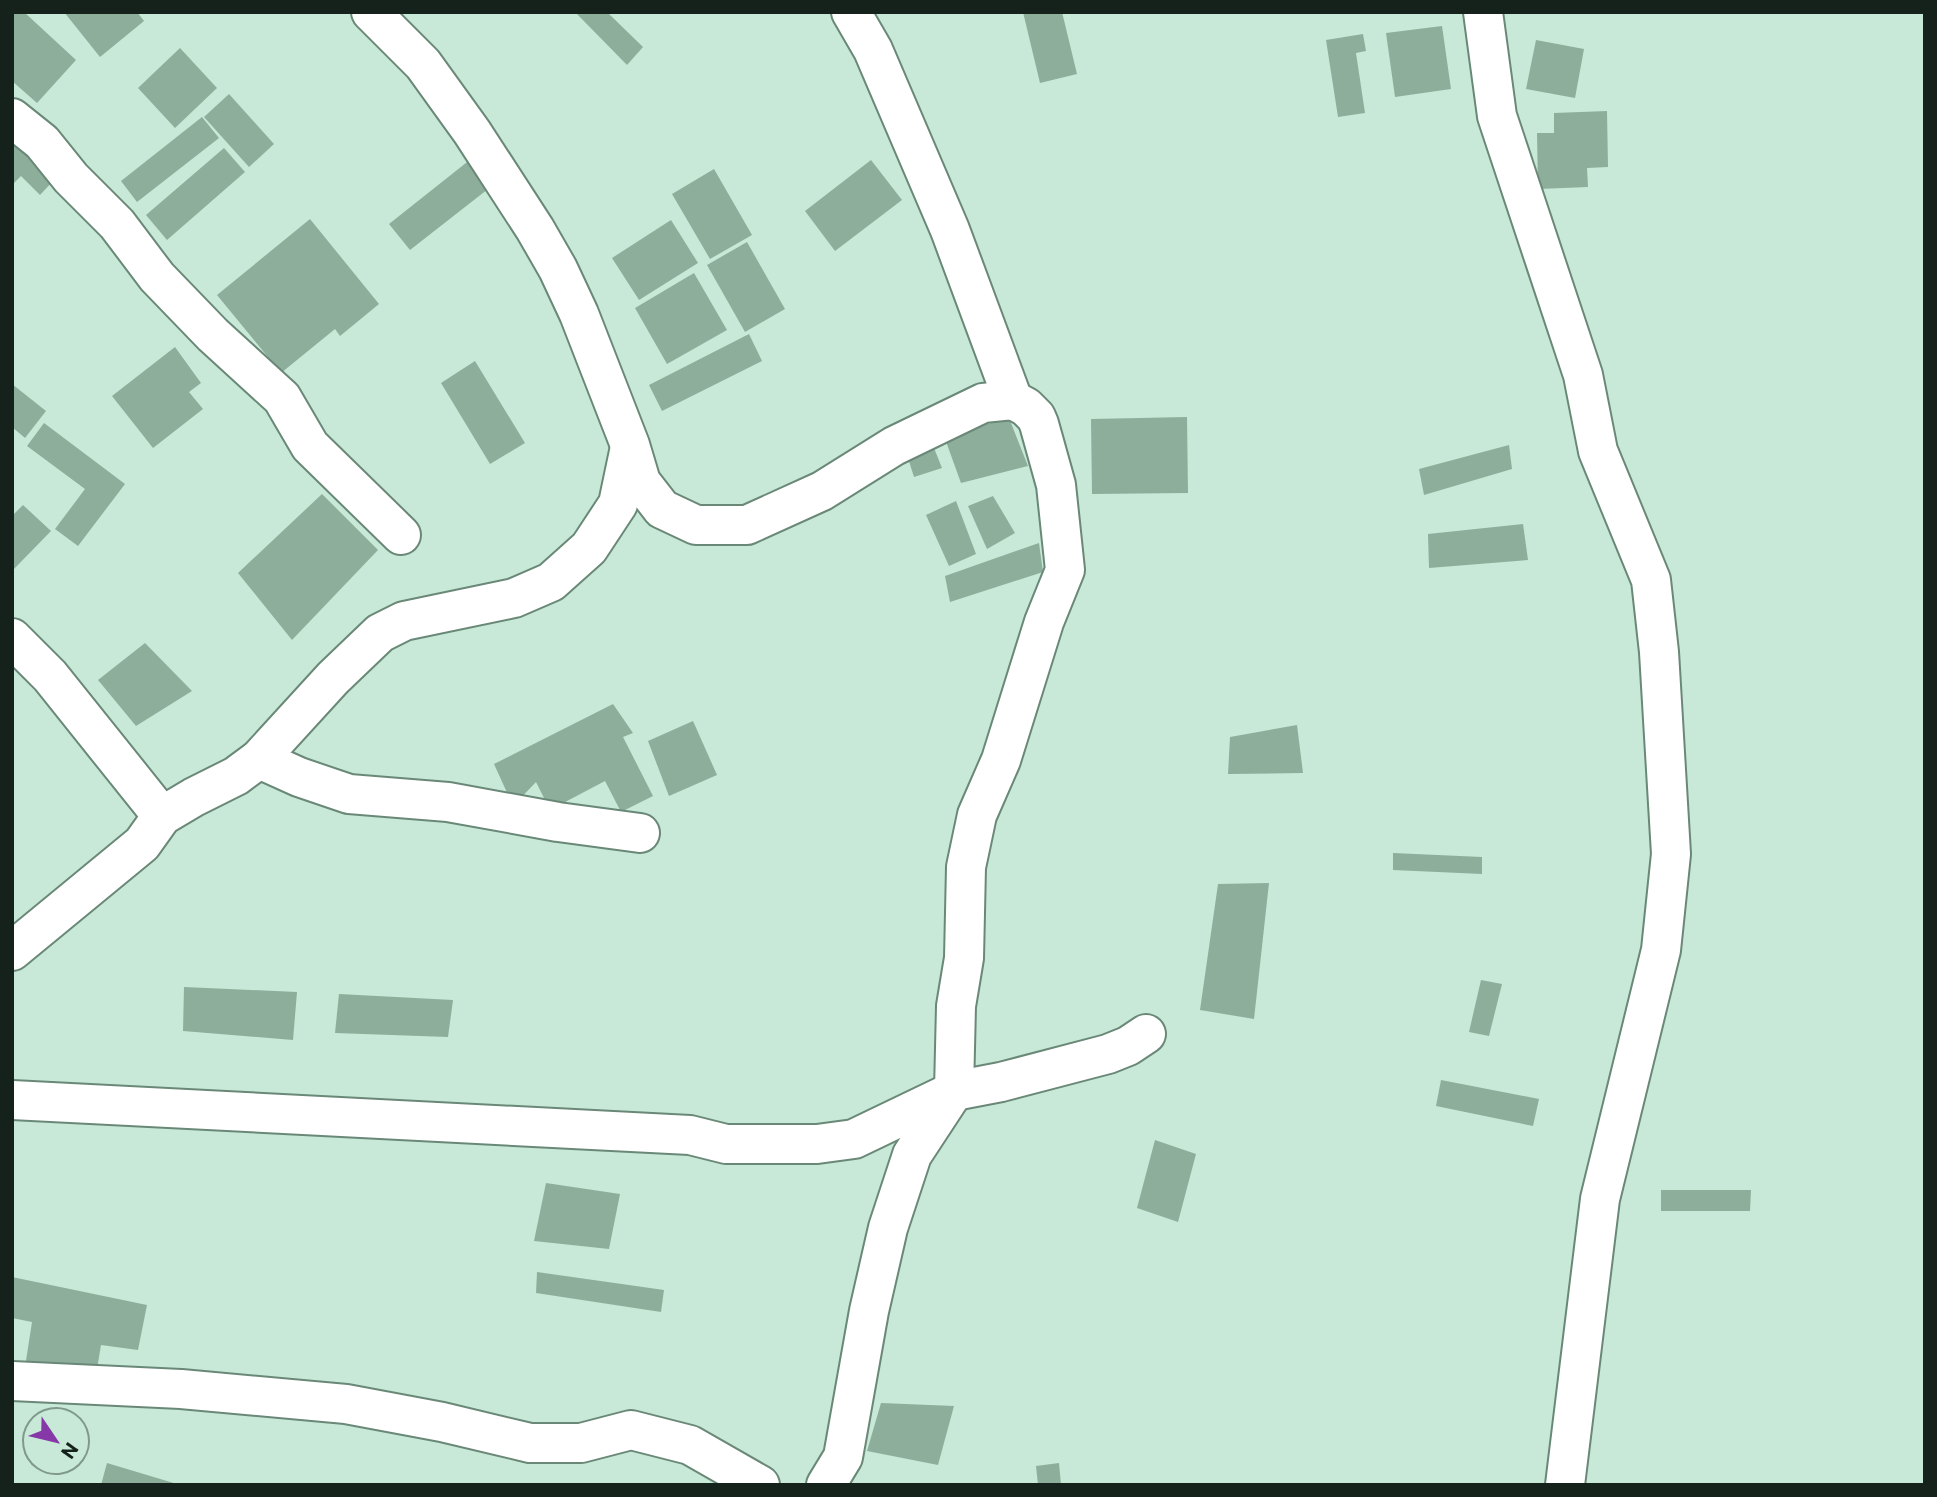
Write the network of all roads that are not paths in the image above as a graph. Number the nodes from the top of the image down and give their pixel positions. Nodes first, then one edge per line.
1 (371, 12) edge
2 (851, 12) edge
3 (1483, 12) edge
4 (12, 118) edge
5 (1013, 400) junction
6 (630, 444) junction
7 (401, 536) dead end
8 (12, 638) edge
9 (259, 759) junction
10 (162, 816) junction
11 (640, 833) dead end
12 (12, 951) edge
13 (1146, 1034) dead end
14 (954, 1091) junction
15 (12, 1100) edge
16 (12, 1381) edge
17 (760, 1485) edge
18 (826, 1485) edge
19 (1565, 1485) edge

1 - 6 street
2 - 5 street
3 - 19 street
4 - 7 street
5 - 6 street
5 - 14 street
6 - 9 street
8 - 10 street
9 - 10 street
9 - 11 street
10 - 12 street
13 - 14 street
14 - 15 street
14 - 18 street
16 - 17 street

